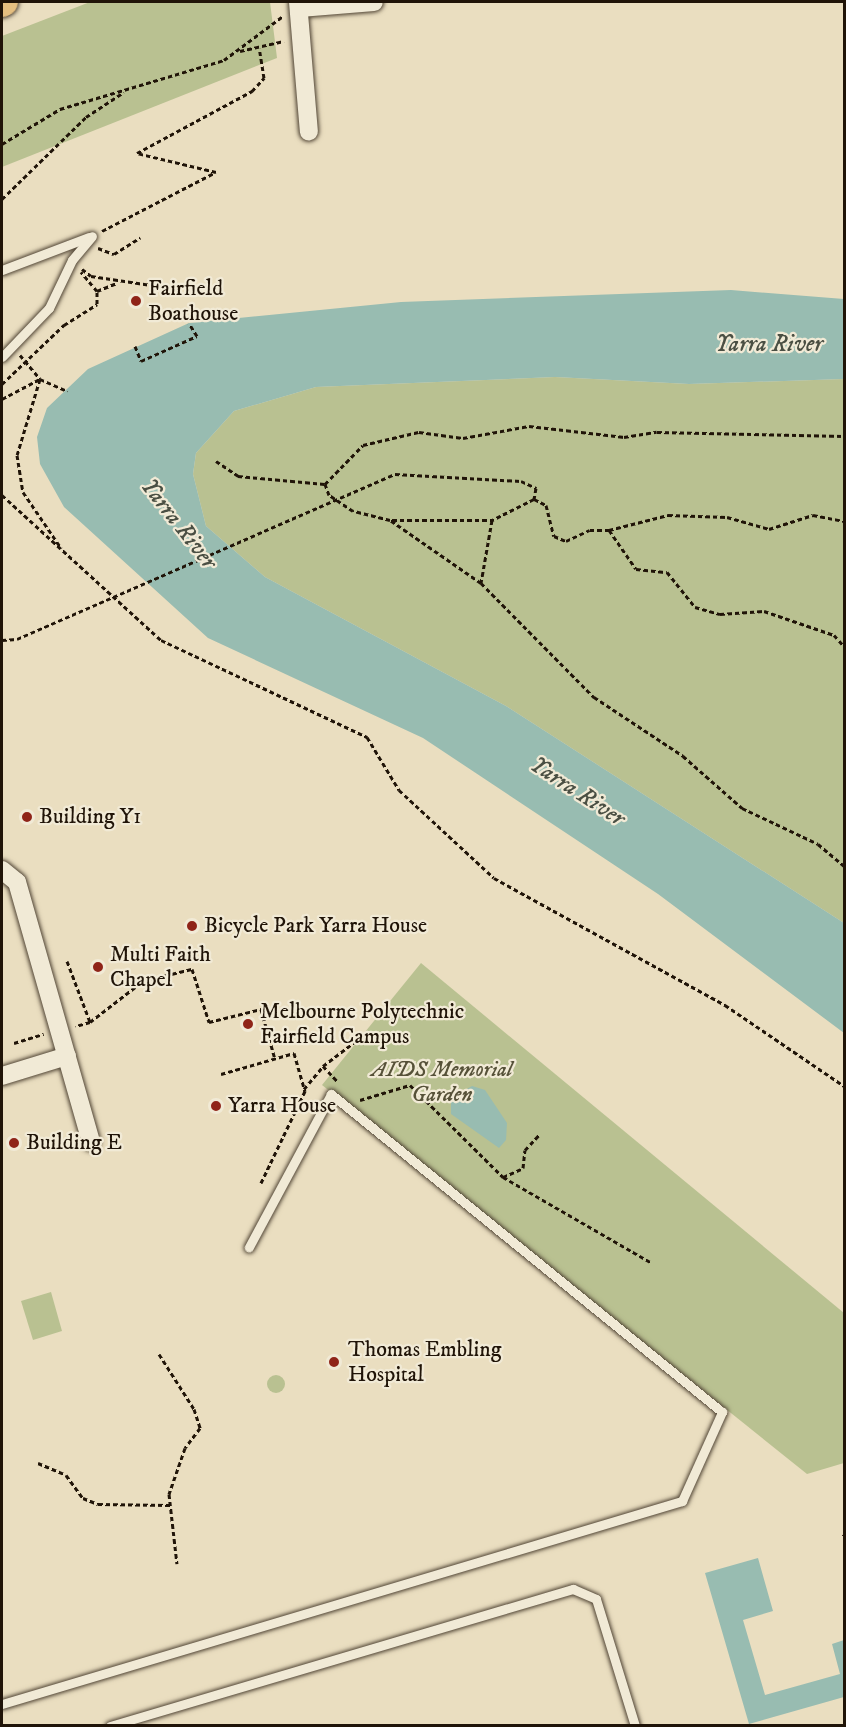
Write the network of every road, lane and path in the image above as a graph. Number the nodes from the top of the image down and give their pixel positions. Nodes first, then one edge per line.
1 (375, 2) edge
2 (299, 5) edge
3 (303, 36) junction
4 (259, 48) junction
5 (239, 51) junction
6 (125, 91) junction
7 (309, 132) dead end
8 (2, 144) edge
9 (2, 198) edge
10 (92, 236) junction
11 (140, 238) dead end
12 (72, 260) junction
13 (2, 270) edge
14 (118, 282) junction
15 (171, 288) dead end
16 (97, 291) junction
17 (189, 323) dead end
18 (135, 346) dead end
19 (2, 357) edge
20 (27, 363) junction
21 (40, 379) junction
22 (2, 384) edge
23 (68, 391) dead end
24 (2, 399) edge
25 (2, 405) edge
26 (844, 436) edge
27 (216, 461) dead end
28 (325, 484) junction
29 (2, 495) edge
30 (534, 499) junction
31 (390, 520) junction
32 (492, 520) junction
33 (844, 521) edge
34 (609, 530) junction
35 (64, 552) junction
36 (481, 583) junction
37 (2, 640) edge
38 (844, 646) edge
39 (844, 866) edge
40 (2, 870) edge
41 (67, 962) dead end
42 (90, 1022) junction
43 (59, 1030) junction
44 (365, 1034) dead end
45 (14, 1044) dead end
46 (67, 1056) junction
47 (275, 1059) junction
48 (323, 1066) junction
49 (221, 1074) dead end
50 (2, 1076) edge
51 (844, 1086) edge
52 (343, 1087) dead end
53 (304, 1089) junction
54 (349, 1094) dead end
55 (539, 1135) dead end
56 (91, 1142) dead end
57 (503, 1177) junction
58 (261, 1183) dead end
59 (249, 1247) dead end
60 (652, 1263) dead end
61 (159, 1354) dead end
62 (38, 1463) dead end
63 (169, 1505) junction
64 (177, 1564) dead end
65 (2, 1704) edge
66 (110, 1725) edge
67 (635, 1725) edge

1 - 2 street
2 - 3 street
2 - 5 path
3 - 4 path
3 - 7 street
4 - 5 path
4 - 10 path
5 - 6 path
6 - 8 path
6 - 9 path
10 - 11 path
10 - 12 lane
10 - 13 lane
12 - 14 path
12 - 16 path
12 - 19 lane
14 - 15 path
14 - 16 path
16 - 20 path
17 - 18 path
20 - 21 path
20 - 22 path
21 - 23 path
21 - 24 path
21 - 35 path
24 - 25 path
26 - 28 path
27 - 28 path
28 - 31 path
29 - 35 path
30 - 32 path
30 - 34 path
30 - 37 path, bridge
31 - 32 path
31 - 36 path
32 - 36 path
33 - 34 path
34 - 38 path
35 - 51 path
36 - 39 path
40 - 43 street
41 - 42 path
42 - 43 path
42 - 47 path
43 - 45 path
43 - 46 street
44 - 48 path
46 - 50 street
46 - 56 street
47 - 49 path
47 - 53 path
48 - 52 path
48 - 53 path
53 - 58 path
54 - 57 path
55 - 57 path
57 - 60 path
59 - 65 lane
61 - 63 path
62 - 63 path
63 - 64 path
66 - 67 lane

